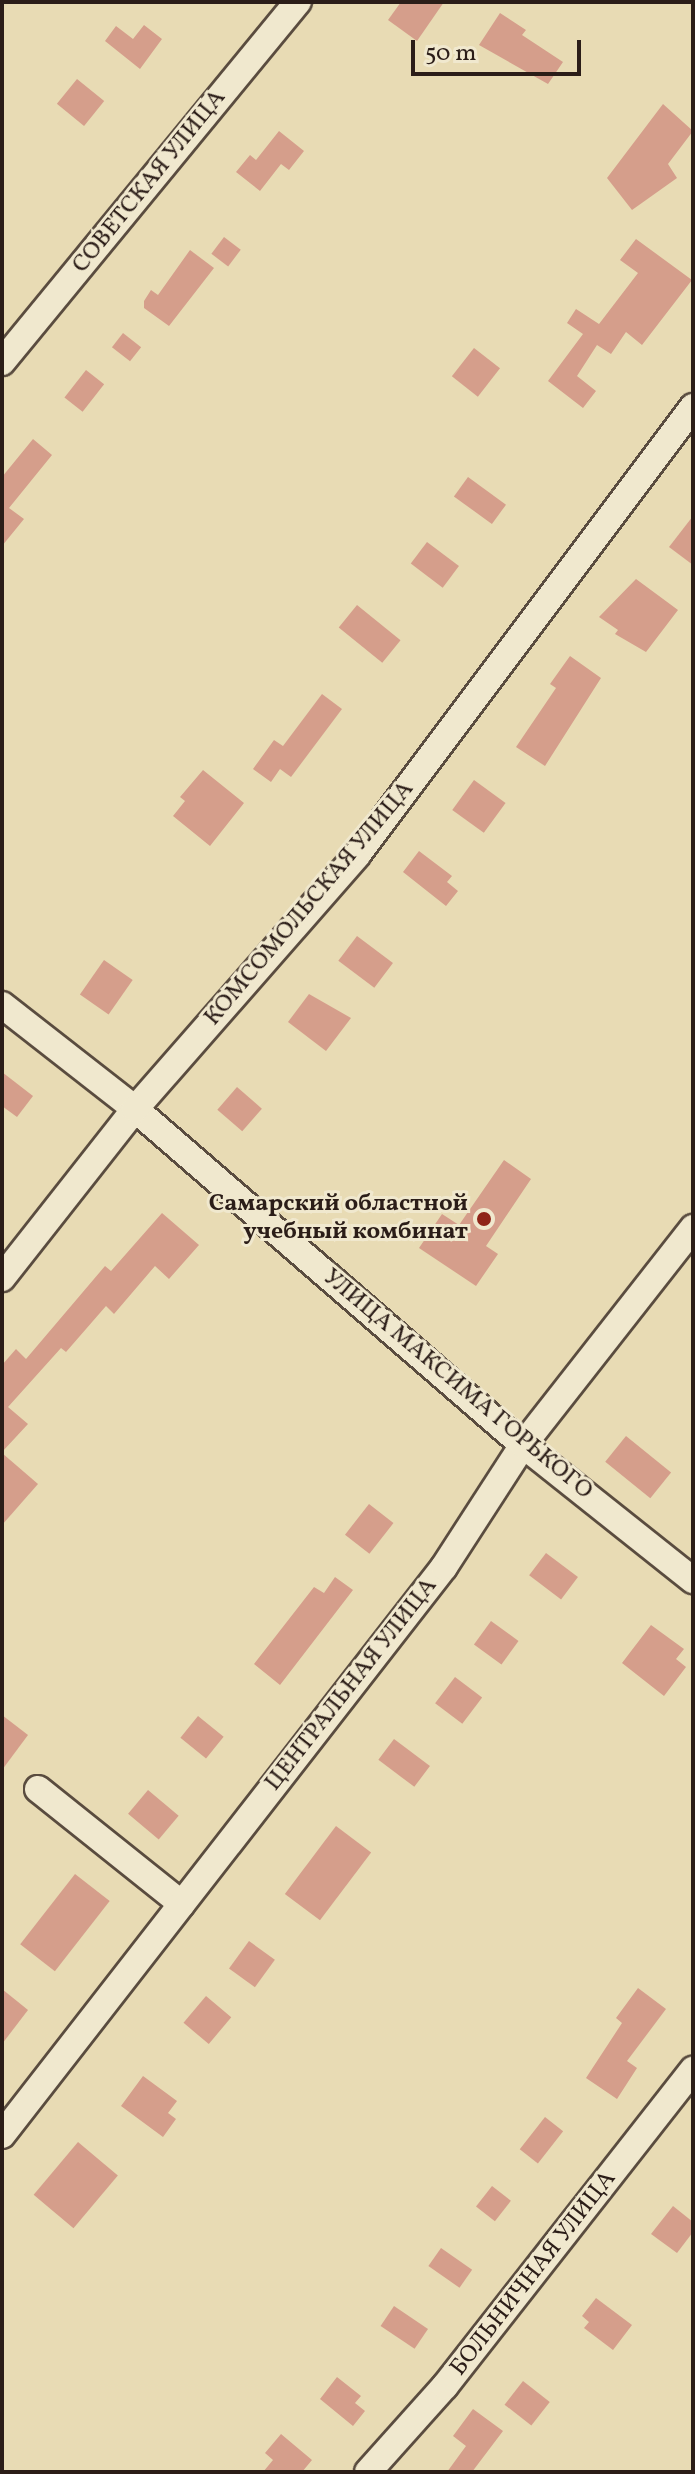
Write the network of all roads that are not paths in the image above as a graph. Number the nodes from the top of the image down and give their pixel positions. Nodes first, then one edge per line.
1 (298, 2) edge
2 (2, 362) edge
3 (693, 407) edge
4 (2, 1005) edge
5 (135, 1109) junction
6 (693, 1228) edge
7 (2, 1278) edge
8 (523, 1445) junction
9 (693, 1580) edge
10 (38, 1789) dead end
11 (182, 1904) junction
12 (693, 2070) edge
13 (2, 2135) edge
14 (368, 2472) edge

1 - 2 street, СОВЕТСКАЯ УЛИЦА
3 - 5 street, КОМСОМОЛЬСКАЯ УЛИЦА
4 - 5 street, УЛИЦА МАКСИМА ГОРЬКОГО
5 - 7 street, КОМСОМОЛЬСКАЯ УЛИЦА
5 - 8 street, УЛИЦА МАКСИМА ГОРЬКОГО
6 - 8 street, ЦЕНТРАЛЬНАЯ УЛИЦА
8 - 9 street, УЛИЦА МАКСИМА ГОРЬКОГО
8 - 11 street, ЦЕНТРАЛЬНАЯ УЛИЦА
10 - 11 street
11 - 13 street, ЦЕНТРАЛЬНАЯ УЛИЦА
12 - 14 street, БОЛЬНИЧНАЯ УЛИЦА

